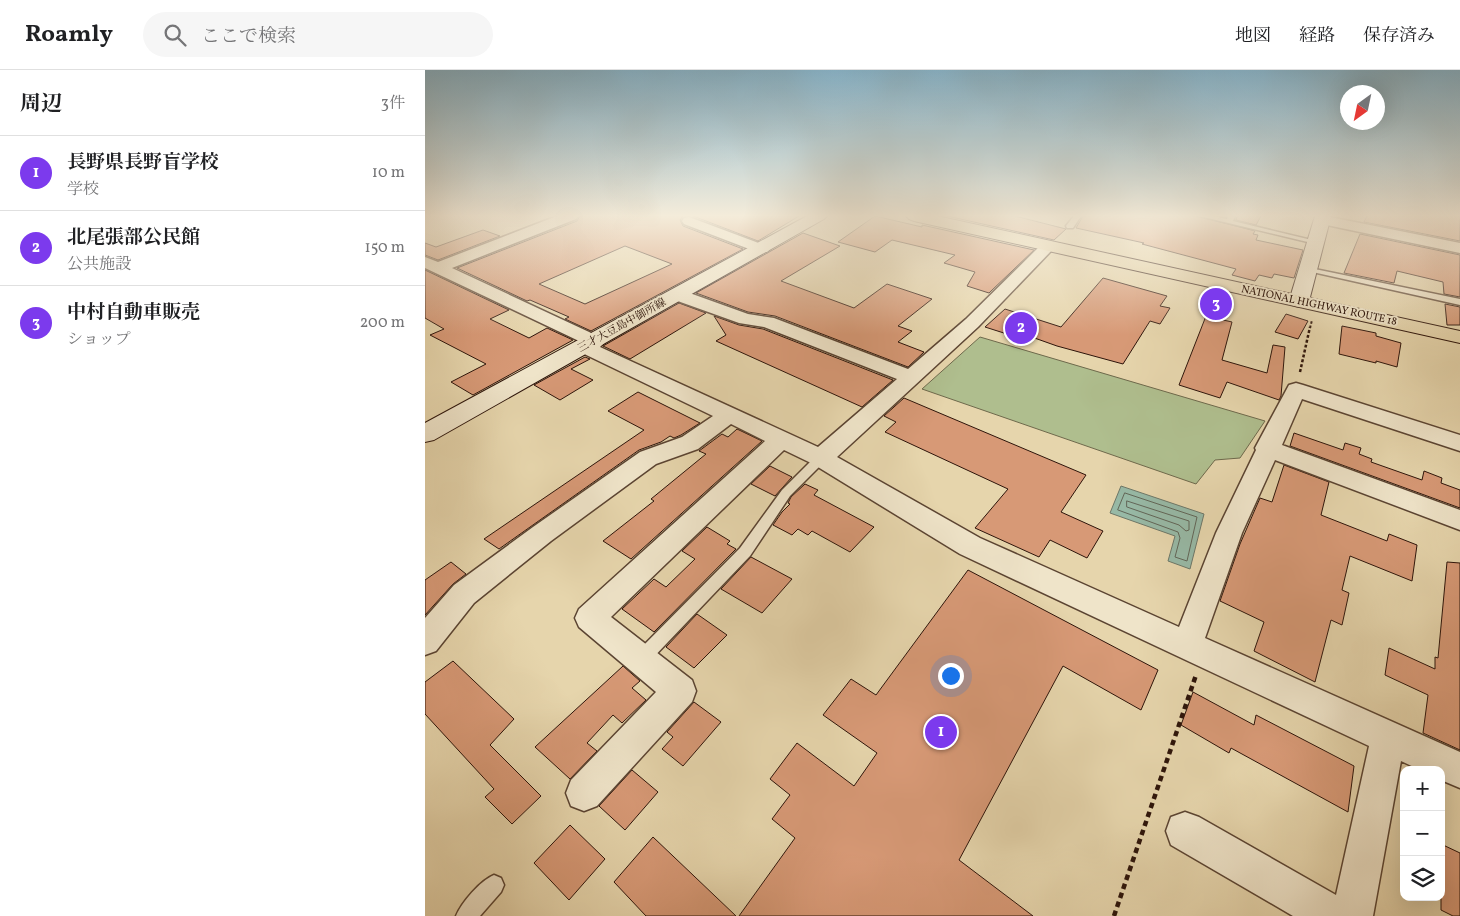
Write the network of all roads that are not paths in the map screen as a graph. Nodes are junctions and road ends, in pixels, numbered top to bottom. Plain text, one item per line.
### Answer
1 (467, 255) edge
2 (750, 255) edge
3 (1038, 255) edge
4 (1090, 255) edge
5 (1312, 255) edge
6 (437, 267) edge
7 (1308, 269) junction
8 (425, 281) edge
9 (678, 295) junction
10 (1460, 302) edge
11 (1307, 303) junction
12 (1460, 337) edge
13 (590, 344) junction
14 (912, 378) junction
15 (729, 415) junction
16 (425, 434) edge
17 (781, 439) junction
18 (1460, 443) edge
19 (1267, 448) junction
20 (821, 458) junction
21 (1460, 520) edge
22 (425, 641) edge
23 (1196, 649) junction
24 (641, 659) junction
25 (1388, 737) junction
26 (1460, 770) edge
27 (584, 793) dead end
28 (1185, 831) dead end
29 (494, 885) dead end
30 (466, 916) edge
31 (1333, 916) edge
32 (1351, 916) edge

1 - 6 street
2 - 9 main road, 三才大豆島中御所線
3 - 14 street
4 - 11 highway, NATIONAL HIGHWAY ROUTE 18
5 - 7 main road
6 - 8 street
6 - 13 street
7 - 10 lane
7 - 11 main road
9 - 13 main road, 三才大豆島中御所線
9 - 14 street
11 - 12 highway, NATIONAL HIGHWAY ROUTE 18
13 - 15 street
13 - 16 main road, 三才大豆島中御所線
14 - 20 street
15 - 17 street
15 - 22 street
17 - 20 street
17 - 24 street
18 - 19 street
19 - 21 street
19 - 23 street
20 - 23 street
20 - 24 lane
23 - 25 street
24 - 27 street
25 - 26 street
25 - 32 street
28 - 31 street
29 - 30 lane

